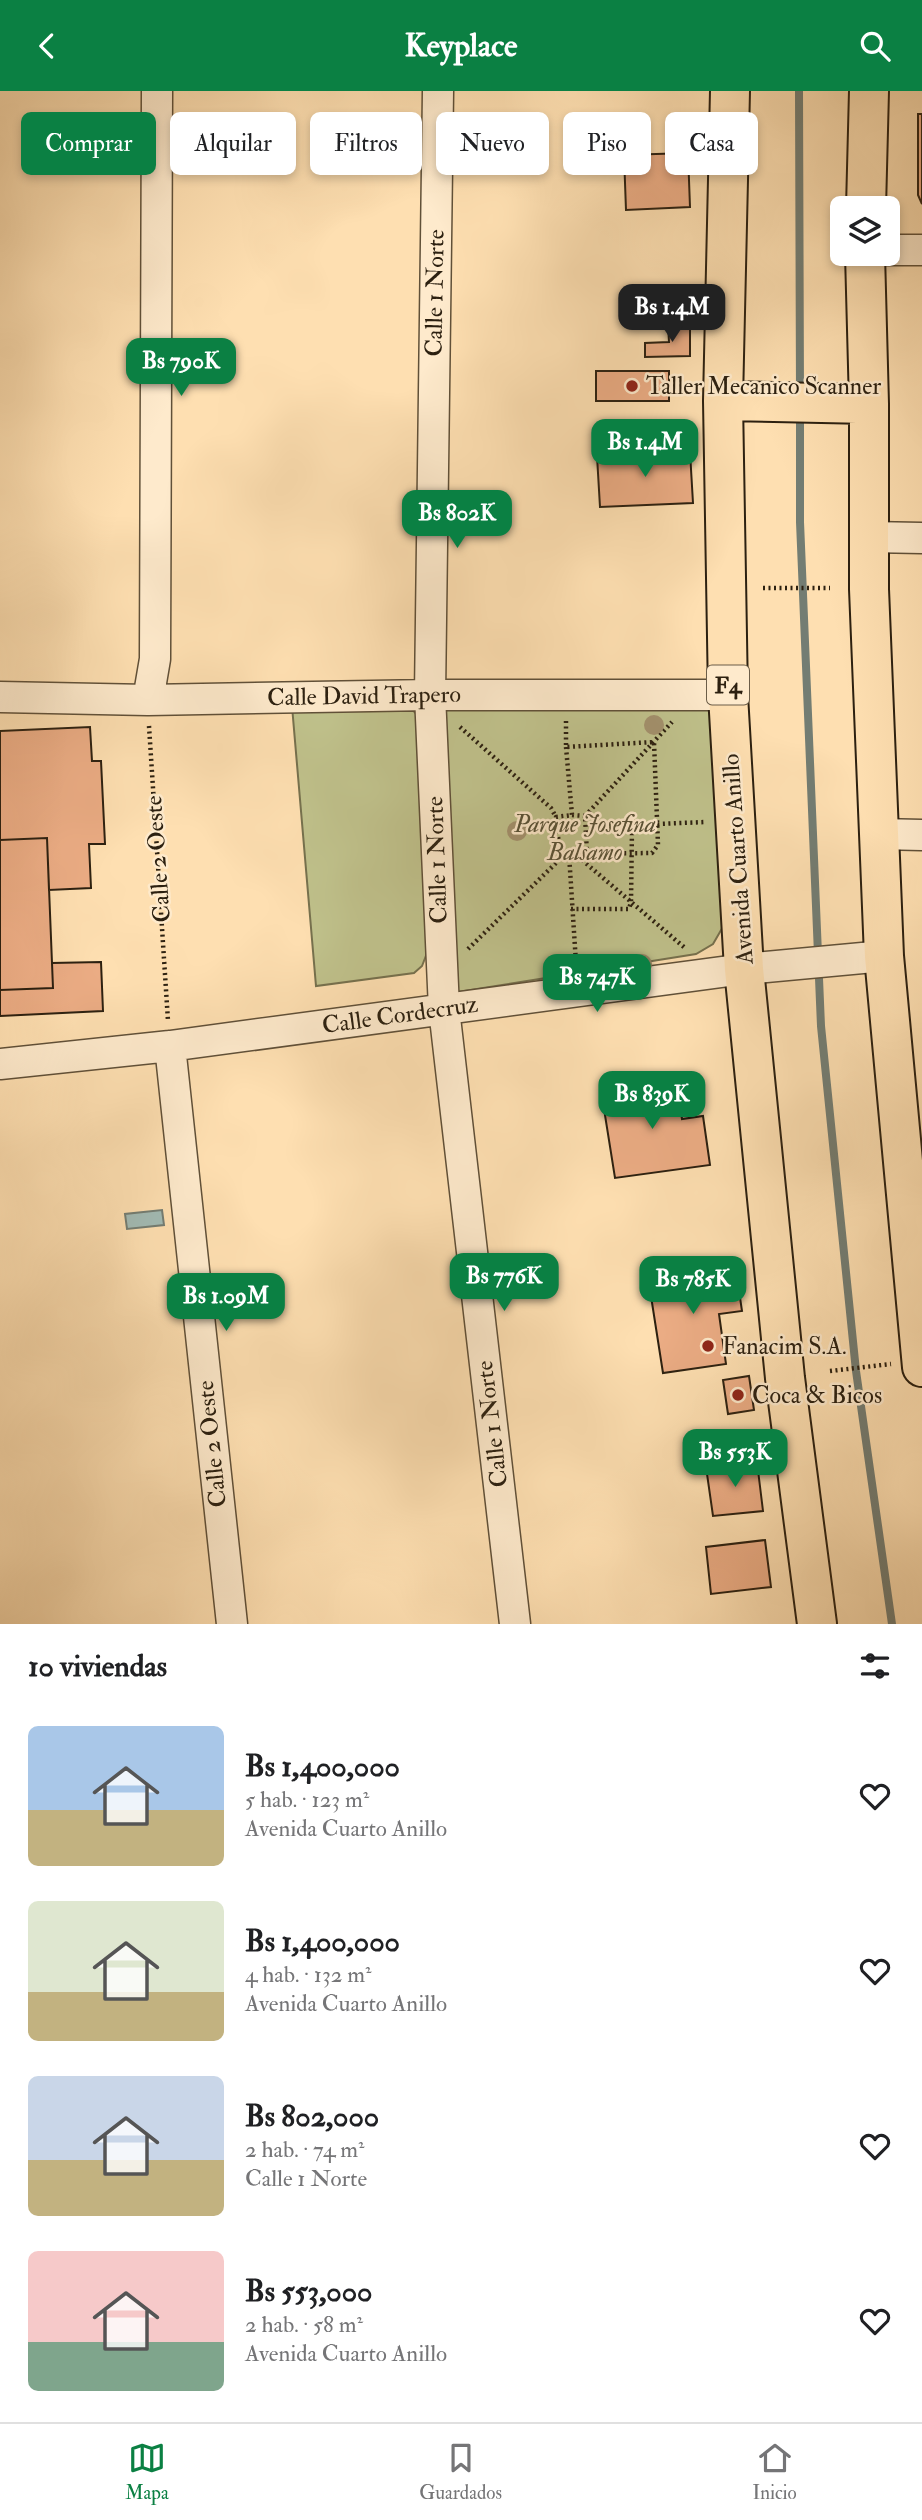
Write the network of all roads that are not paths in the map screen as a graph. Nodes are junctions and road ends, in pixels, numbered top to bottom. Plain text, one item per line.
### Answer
1 (157, 91) edge
2 (438, 91) edge
3 (730, 91) edge
4 (869, 91) edge
5 (866, 196) edge
6 (900, 250) edge
7 (922, 250) edge
8 (864, 266) edge
9 (736, 401) junction
10 (857, 403) junction
11 (869, 537) junction
12 (922, 538) edge
13 (430, 695) junction
14 (728, 695) junction
15 (0, 698) edge
16 (148, 700) junction
17 (879, 834) junction
18 (922, 835) edge
19 (866, 957) junction
20 (744, 969) junction
21 (444, 1009) junction
22 (170, 1046) junction
23 (0, 1064) edge
24 (912, 1124) edge
25 (911, 1365) edge
26 (232, 1624) edge
27 (515, 1624) edge
28 (817, 1624) edge

1 - 16 street
2 - 13 street, Calle 1 Norte
3 - 9 highway, Avenida Cuarto Anillo / F4
4 - 5 highway
6 - 7 street
8 - 10 highway
9 - 10 highway
9 - 14 highway, Avenida Cuarto Anillo / F4
10 - 11 highway
11 - 12 street
11 - 17 highway
13 - 14 street, Calle David Trapero
13 - 16 street, Calle David Trapero
13 - 21 street, Calle 1 Norte
14 - 20 highway, Avenida Cuarto Anillo / F4
15 - 16 street, Calle David Trapero
17 - 18 street
17 - 19 highway
19 - 20 street, Calle Cordecruz
19 - 24 highway
20 - 21 street, Calle Cordecruz
20 - 28 highway, Avenida Cuarto Anillo / F4
21 - 22 street, Calle Cordecruz
21 - 27 street, Calle 1 Norte
22 - 23 street, Calle Cordecruz
22 - 26 street, Calle 2 Oeste
24 - 25 highway

